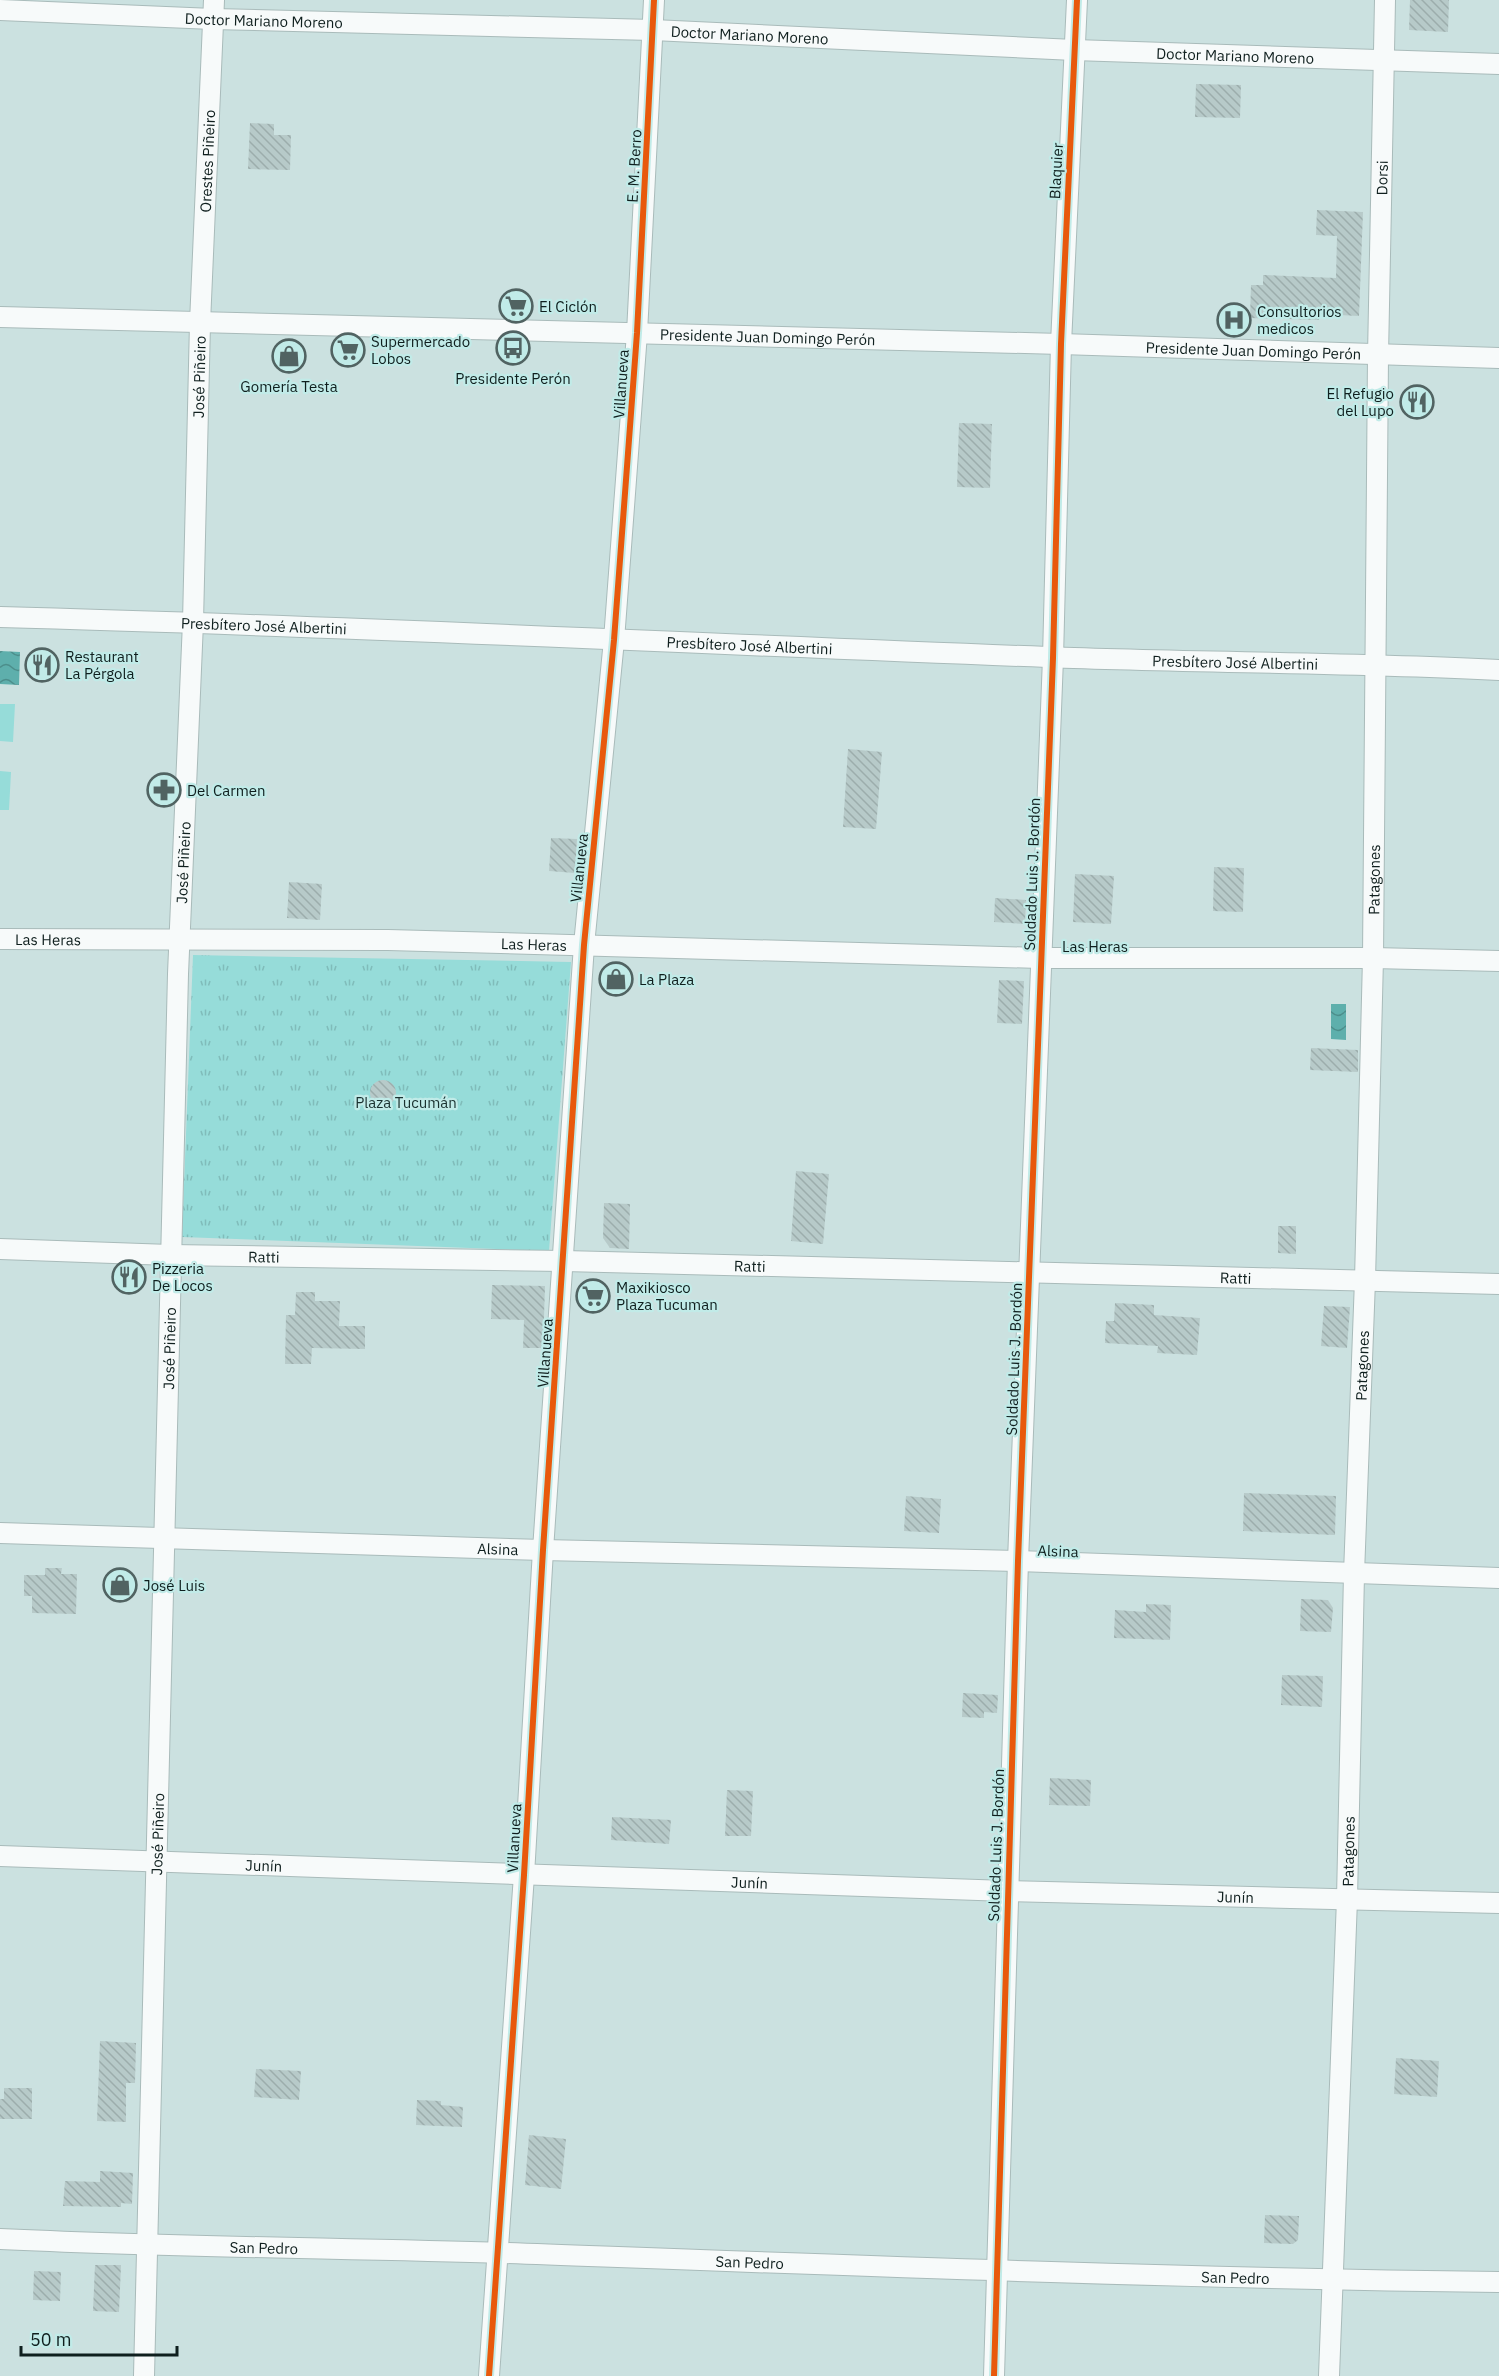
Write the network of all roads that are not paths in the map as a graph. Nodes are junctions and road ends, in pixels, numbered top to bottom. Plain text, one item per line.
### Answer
1 (654, 0) edge
2 (1077, 0) edge
3 (1385, 0) edge
4 (0, 10) edge
5 (213, 10) edge
6 (653, 30) junction
7 (1074, 50) junction
8 (1384, 60) junction
9 (1499, 64) edge
10 (0, 317) edge
11 (200, 322) junction
12 (637, 333) junction
13 (1061, 344) junction
14 (1378, 356) junction
15 (1499, 358) edge
16 (0, 617) edge
17 (193, 622) junction
18 (614, 639) junction
19 (1053, 658) junction
20 (1377, 664) junction
21 (1499, 670) edge
22 (0, 939) edge
23 (179, 939) junction
24 (584, 945) junction
25 (1041, 958) junction
26 (1373, 958) junction
27 (1499, 961) edge
28 (0, 1249) edge
29 (170, 1255) junction
30 (564, 1262) junction
31 (1029, 1274) junction
32 (1365, 1280) junction
33 (1499, 1284) edge
34 (0, 1533) edge
35 (164, 1538) junction
36 (543, 1550) junction
37 (1018, 1561) junction
38 (1354, 1574) junction
39 (1499, 1578) edge
40 (0, 1856) edge
41 (155, 1861) junction
42 (524, 1875) junction
43 (1006, 1891) junction
44 (1347, 1899) junction
45 (1499, 1903) edge
46 (0, 2239) edge
47 (148, 2246) junction
48 (499, 2253) junction
49 (997, 2271) junction
50 (1333, 2280) junction
51 (1499, 2282) edge
52 (144, 2376) edge
53 (489, 2376) edge
54 (994, 2376) edge
55 (1329, 2376) edge

1 - 6 street, E. M. Berro
2 - 7 street, Blaquier
3 - 8 street, Dorsi
4 - 5 street, Doctor Mariano Moreno
5 - 6 street, Doctor Mariano Moreno
5 - 11 street, Orestes Piñeiro
6 - 7 street, Doctor Mariano Moreno
6 - 12 street, E. M. Berro
7 - 8 street, Doctor Mariano Moreno
7 - 13 street, Blaquier
8 - 9 street, Doctor Mariano Moreno
8 - 14 street, Dorsi
10 - 11 street, Presidente Juan Domingo Perón
11 - 12 street, Presidente Juan Domingo Perón
11 - 17 street, José Piñeiro
12 - 13 street, Presidente Juan Domingo Perón
12 - 18 street, Villanueva
13 - 14 street, Presidente Juan Domingo Perón
13 - 19 street, Soldado Luis J. Bordón
14 - 15 street, Presidente Juan Domingo Perón
14 - 20 street, Patagones
16 - 17 street, Presbítero José Albertini
17 - 18 street, Presbítero José Albertini
17 - 23 street, José Piñeiro
18 - 19 street, Presbítero José Albertini
18 - 24 street, Villanueva
19 - 20 street, Presbítero José Albertini
19 - 25 street, Soldado Luis J. Bordón
20 - 21 street, Presbítero José Albertini
20 - 26 street, Patagones
22 - 23 street, Las Heras
23 - 24 street, Las Heras
23 - 29 street, José Piñeiro
24 - 25 street, Las Heras
24 - 30 street, Villanueva
25 - 26 street, Las Heras
25 - 31 street, Soldado Luis J. Bordón
26 - 27 street, Las Heras
26 - 32 street, Patagones
28 - 29 street, Ratti
29 - 30 street, Ratti
29 - 35 street, José Piñeiro
30 - 31 street, Ratti
30 - 36 street, Villanueva
31 - 32 street, Ratti
31 - 37 street, Soldado Luis J. Bordón
32 - 33 street, Ratti
32 - 38 street, Patagones
34 - 35 street, Alsina
35 - 36 street, Alsina
35 - 41 street, José Piñeiro
36 - 37 street, Alsina
36 - 42 street, Villanueva
37 - 38 street, Alsina
37 - 43 street, Soldado Luis J. Bordón
38 - 39 street, Alsina
38 - 44 street, Patagones
40 - 41 street, Junín
41 - 42 street, Junín
41 - 47 street, José Piñeiro
42 - 43 street, Junín
42 - 48 street, Villanueva
43 - 44 street, Junín
43 - 49 street, Soldado Luis J. Bordón
44 - 45 street, Junín
44 - 50 street, Patagones
46 - 47 street, San Pedro
47 - 48 street, San Pedro
47 - 52 street, José Piñeiro
48 - 49 street, San Pedro
48 - 53 street, Villanueva
49 - 50 street, San Pedro
49 - 54 street, Soldado Luis J. Bordón
50 - 51 street, San Pedro
50 - 55 street, Patagones

